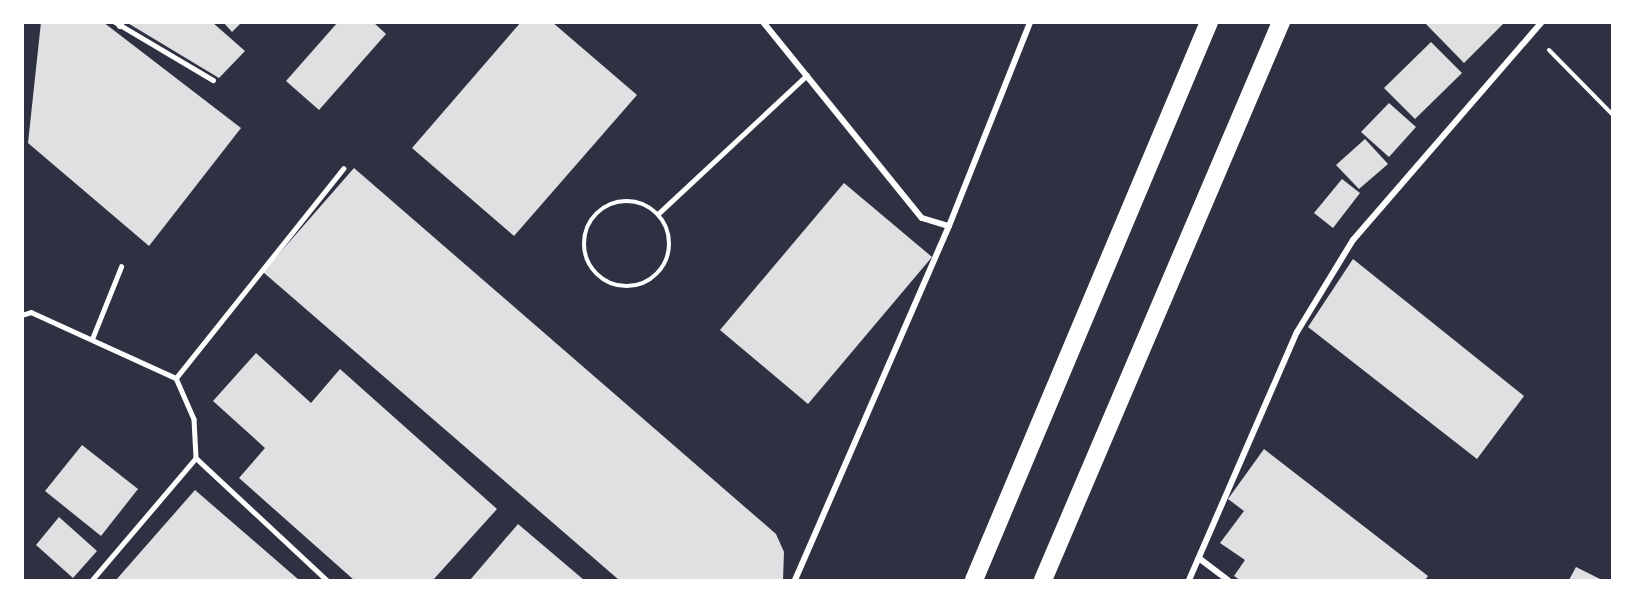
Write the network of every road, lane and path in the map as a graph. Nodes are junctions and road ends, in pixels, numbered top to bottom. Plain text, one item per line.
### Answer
1 (763, 22) edge
2 (1030, 22) edge
3 (1209, 22) edge
4 (1281, 22) edge
5 (1542, 22) edge
6 (119, 24) edge
7 (1532, 32) junction
8 (807, 75) junction
9 (213, 80) dead end
10 (1612, 114) edge
11 (343, 169) dead end
12 (659, 213) junction
13 (949, 226) junction
14 (121, 267) dead end
15 (22, 315) edge
16 (92, 339) junction
17 (176, 378) junction
18 (196, 458) junction
19 (1200, 559) junction
20 (92, 580) edge
21 (327, 580) edge
22 (795, 580) edge
23 (974, 580) edge
24 (1043, 580) edge
25 (1189, 580) edge
26 (1228, 580) edge

1 - 8 street
2 - 13 street
3 - 23 highway
4 - 24 highway
5 - 7 street
6 - 9 lane
7 - 10 path
7 - 19 street
8 - 12 lane
8 - 13 street
11 - 17 lane
12 - 12 lane
13 - 22 street
14 - 16 lane
15 - 16 lane
16 - 17 lane
17 - 18 lane
18 - 20 lane
18 - 21 lane
19 - 25 street
19 - 26 street

